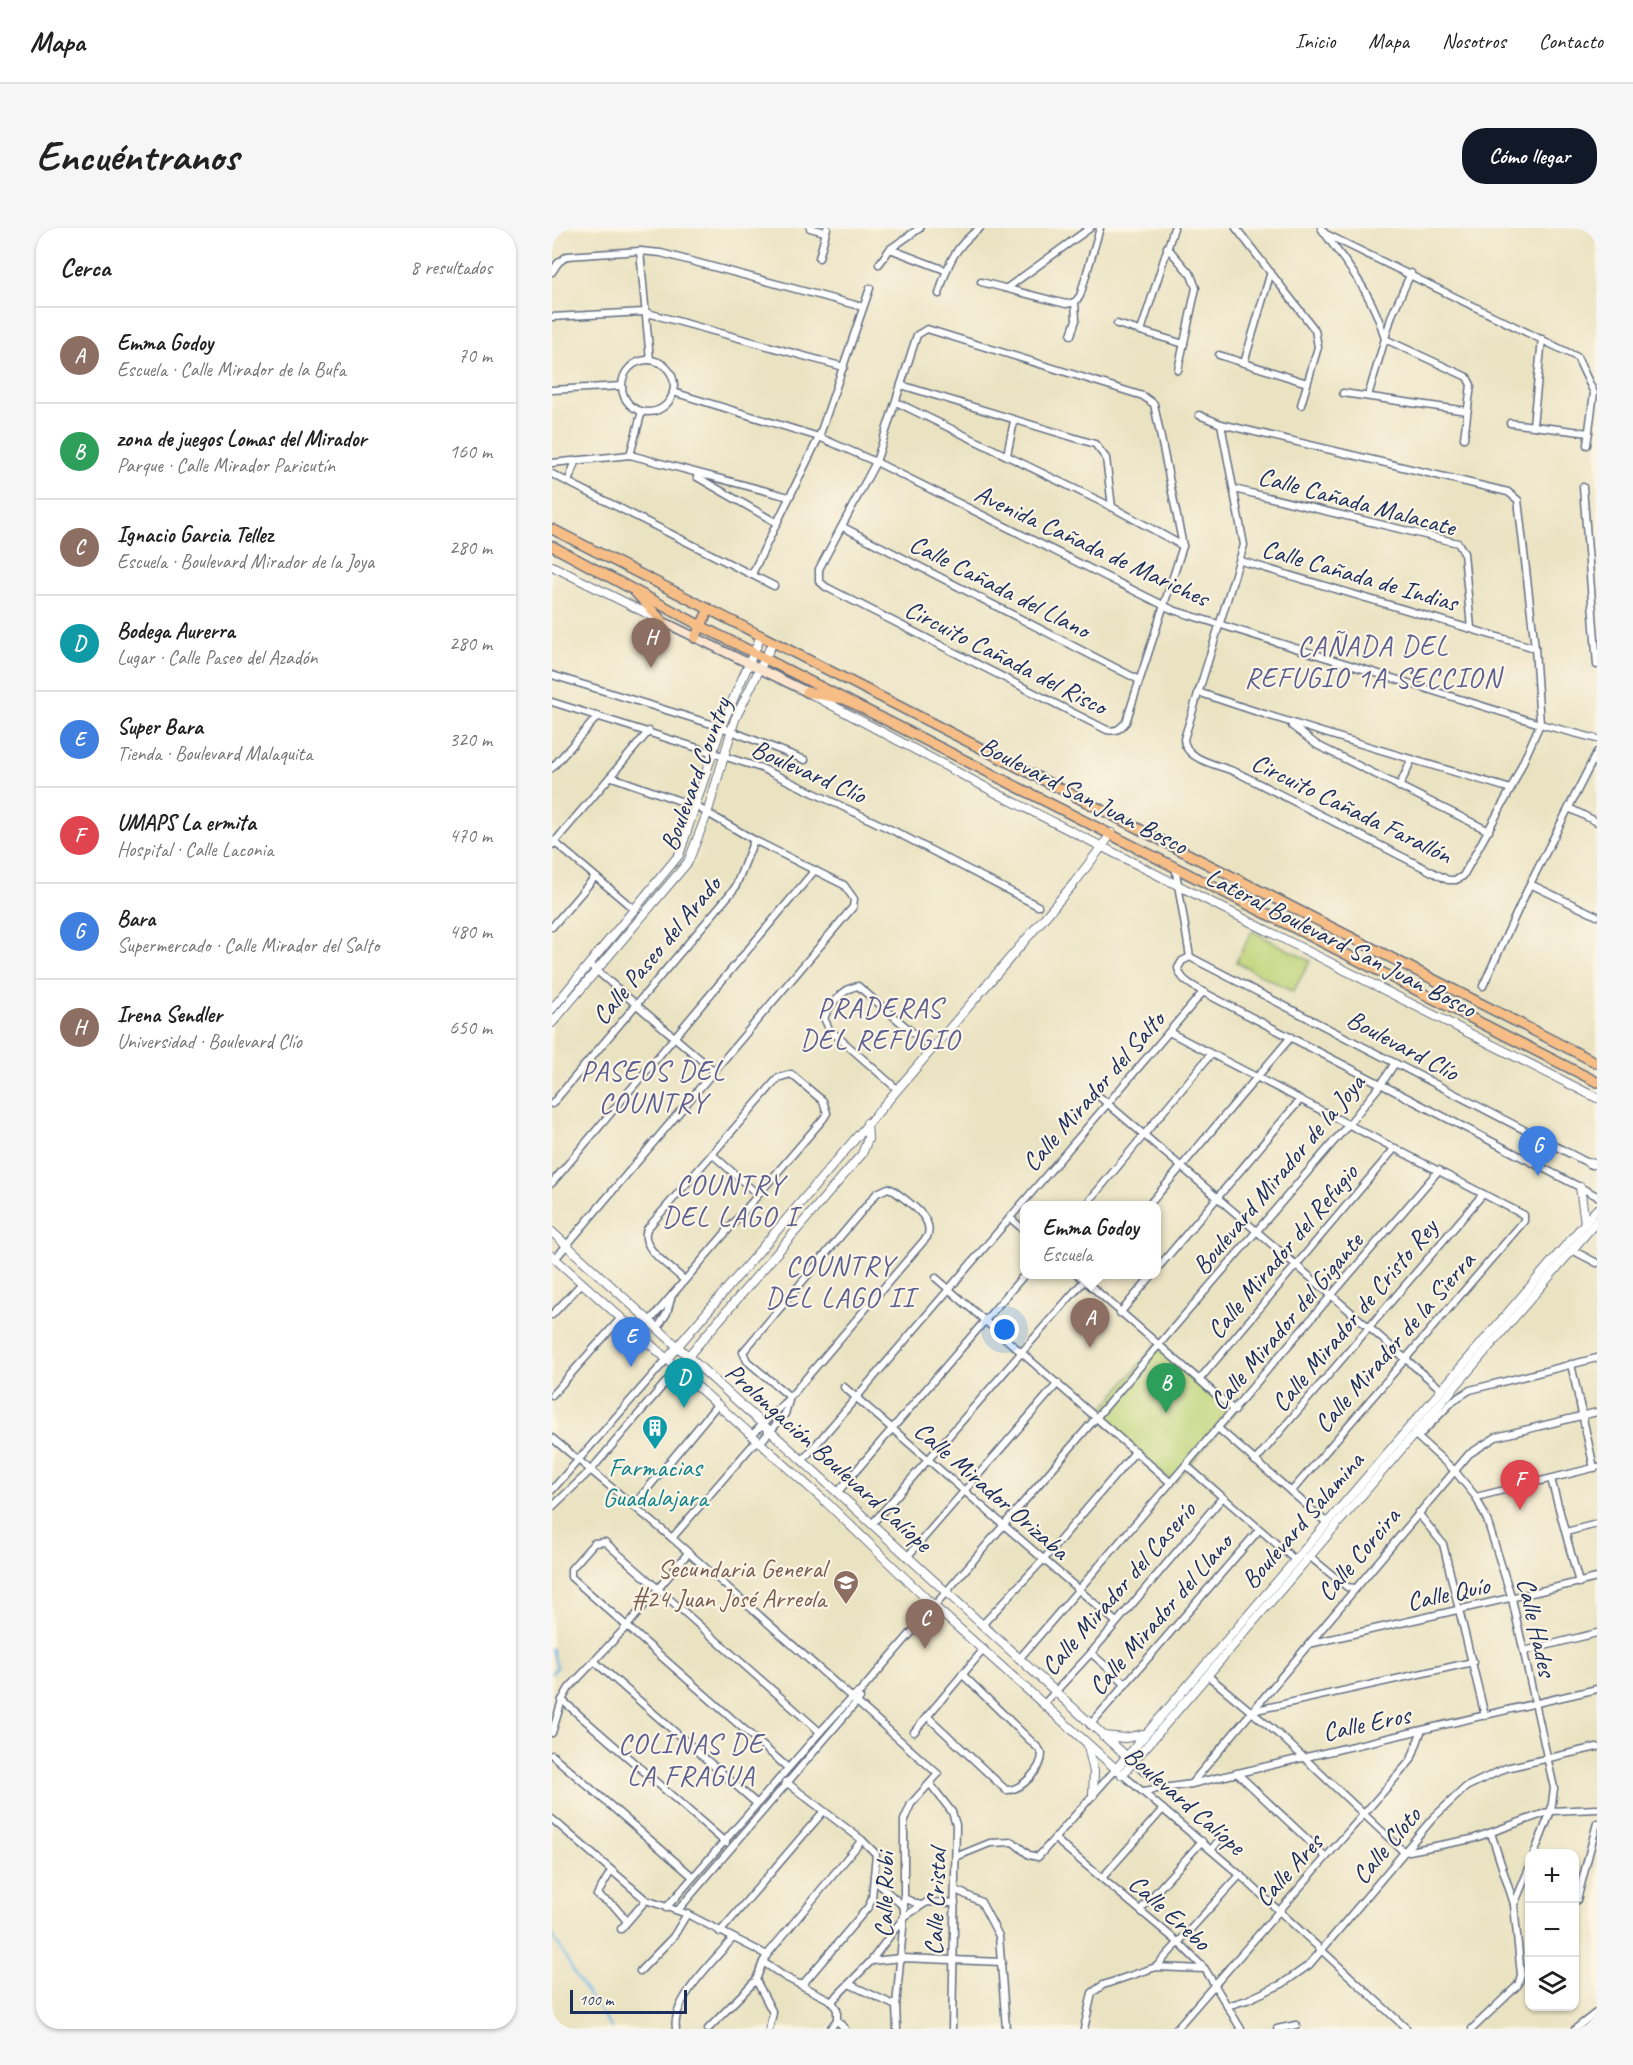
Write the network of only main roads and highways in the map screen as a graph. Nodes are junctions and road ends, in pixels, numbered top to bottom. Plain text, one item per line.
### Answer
1 (552, 529) edge
2 (552, 546) edge
3 (632, 588) junction
4 (708, 609) junction
5 (662, 621) joint
6 (699, 625) junction
7 (695, 638) junction
8 (807, 692) joint
9 (851, 700) junction
10 (1212, 865) junction
11 (1204, 880) junction
12 (1597, 1063) edge
13 (1597, 1081) edge

1 - 4 main road, Boulevard San Juan Bosco
2 - 3 main road, Boulevard San Juan Bosco
3 - 5 main road
3 - 6 main road, Boulevard San Juan Bosco
4 - 6 main road
4 - 10 main road, Boulevard San Juan Bosco
5 - 7 main road, Lateral Boulevard San Juan Bosco
6 - 7 main road
6 - 9 main road, Boulevard San Juan Bosco
7 - 8 main road, Lateral Boulevard San Juan Bosco
8 - 9 main road
9 - 11 main road, Boulevard San Juan Bosco
10 - 11 main road
10 - 12 main road, Boulevard San Juan Bosco
11 - 13 main road, Boulevard San Juan Bosco

